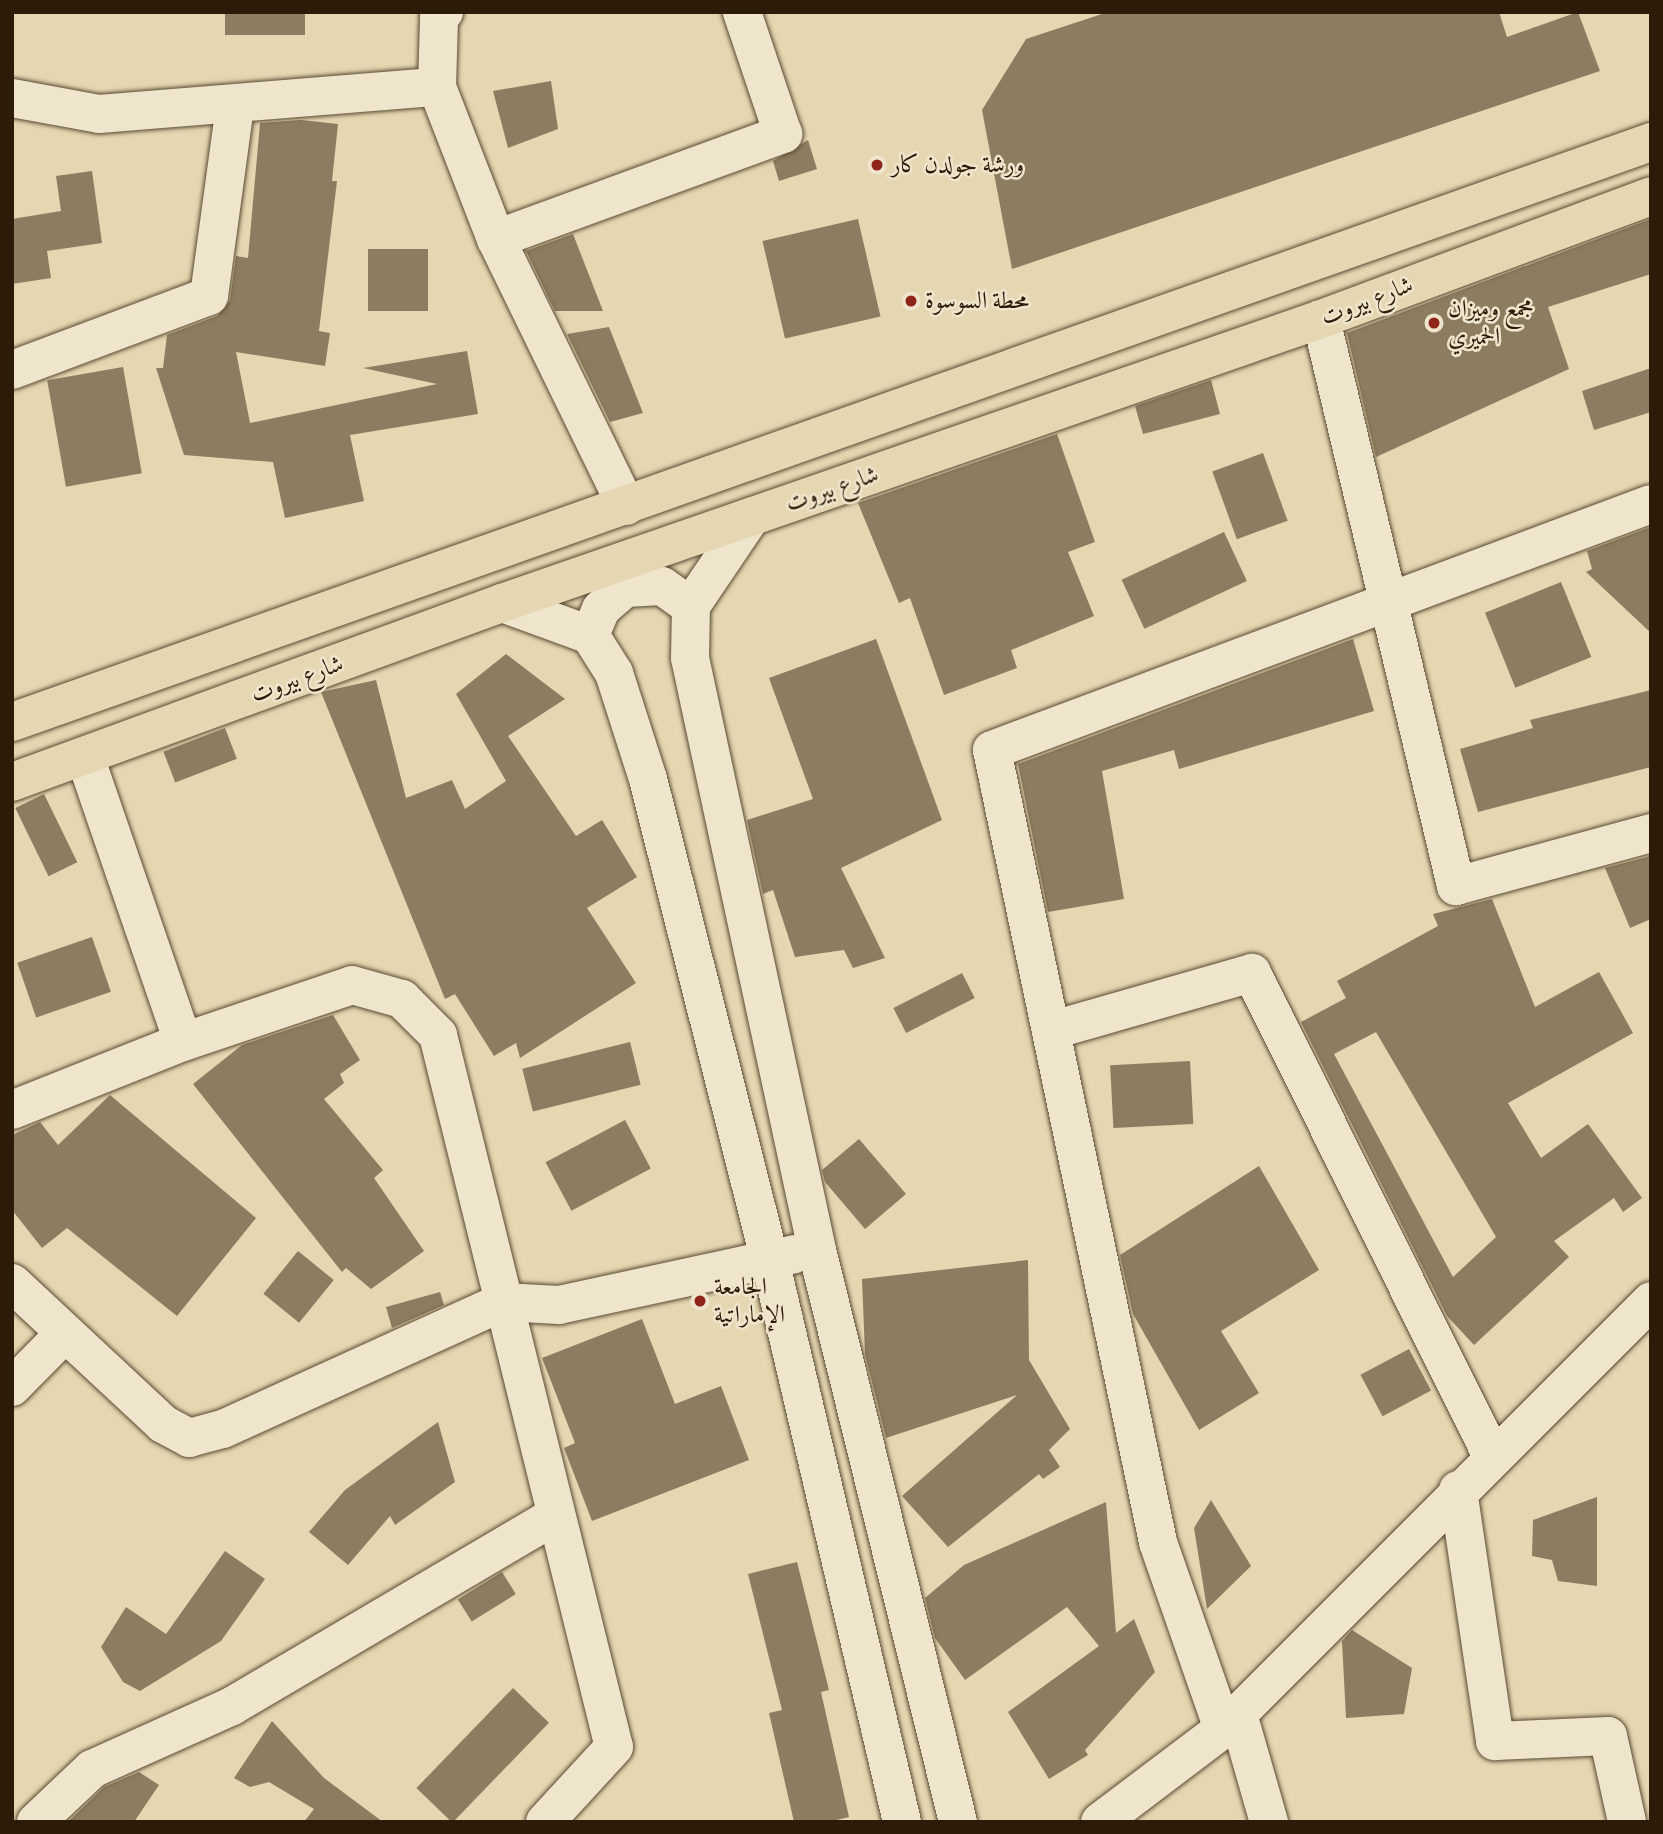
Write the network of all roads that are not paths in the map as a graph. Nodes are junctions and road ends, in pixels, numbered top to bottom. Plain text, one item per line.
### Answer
1 (444, 12) edge
2 (742, 12) edge
3 (437, 87) junction
4 (12, 98) edge
5 (235, 106) junction
6 (1651, 142) edge
7 (1556, 176) junction
8 (1651, 196) edge
9 (1571, 222) junction
10 (496, 239) junction
11 (1321, 319) junction
12 (12, 370) edge
13 (1651, 505) edge
14 (626, 506) junction
15 (751, 517) junction
16 (1391, 601) junction
17 (502, 603) junction
18 (691, 606) junction
19 (590, 635) junction
20 (12, 722) edge
21 (85, 757) junction
22 (12, 782) edge
23 (1651, 833) edge
24 (1053, 1030) junction
25 (183, 1042) junction
26 (12, 1110) edge
27 (817, 1250) junction
28 (770, 1260) junction
29 (12, 1283) edge
30 (1651, 1301) edge
31 (503, 1302) junction
32 (64, 1334) junction
33 (12, 1387) edge
34 (1492, 1456) junction
35 (1458, 1490) junction
36 (555, 1516) junction
37 (1230, 1721) junction
38 (36, 1822) edge
39 (545, 1822) edge
40 (902, 1822) edge
41 (958, 1822) edge
42 (1100, 1822) edge
43 (1269, 1822) edge
44 (1627, 1822) edge

1 - 3 street
2 - 10 street
3 - 5 street
3 - 10 street
4 - 5 street
5 - 12 street
6 - 7 main road
7 - 9 main road
7 - 14 main road
8 - 9 main road, شارع بيروت
9 - 11 main road, شارع بيروت
10 - 14 street
11 - 15 main road, شارع بيروت
11 - 16 street
13 - 16 street
14 - 20 main road
15 - 17 main road, شارع بيروت
15 - 18 street
16 - 23 street
16 - 24 street
17 - 19 street
17 - 21 main road, شارع بيروت
18 - 19 street
18 - 27 street
19 - 28 street
21 - 22 main road, شارع بيروت
21 - 25 street
24 - 34 street
24 - 37 street
25 - 26 street
25 - 31 street
27 - 28 street
27 - 41 street
28 - 31 street
28 - 40 street
29 - 32 street
30 - 34 street
31 - 32 street
31 - 36 street
32 - 33 street
34 - 35 street
35 - 37 street
35 - 44 street
36 - 38 street
36 - 39 street
37 - 42 street
37 - 43 street

